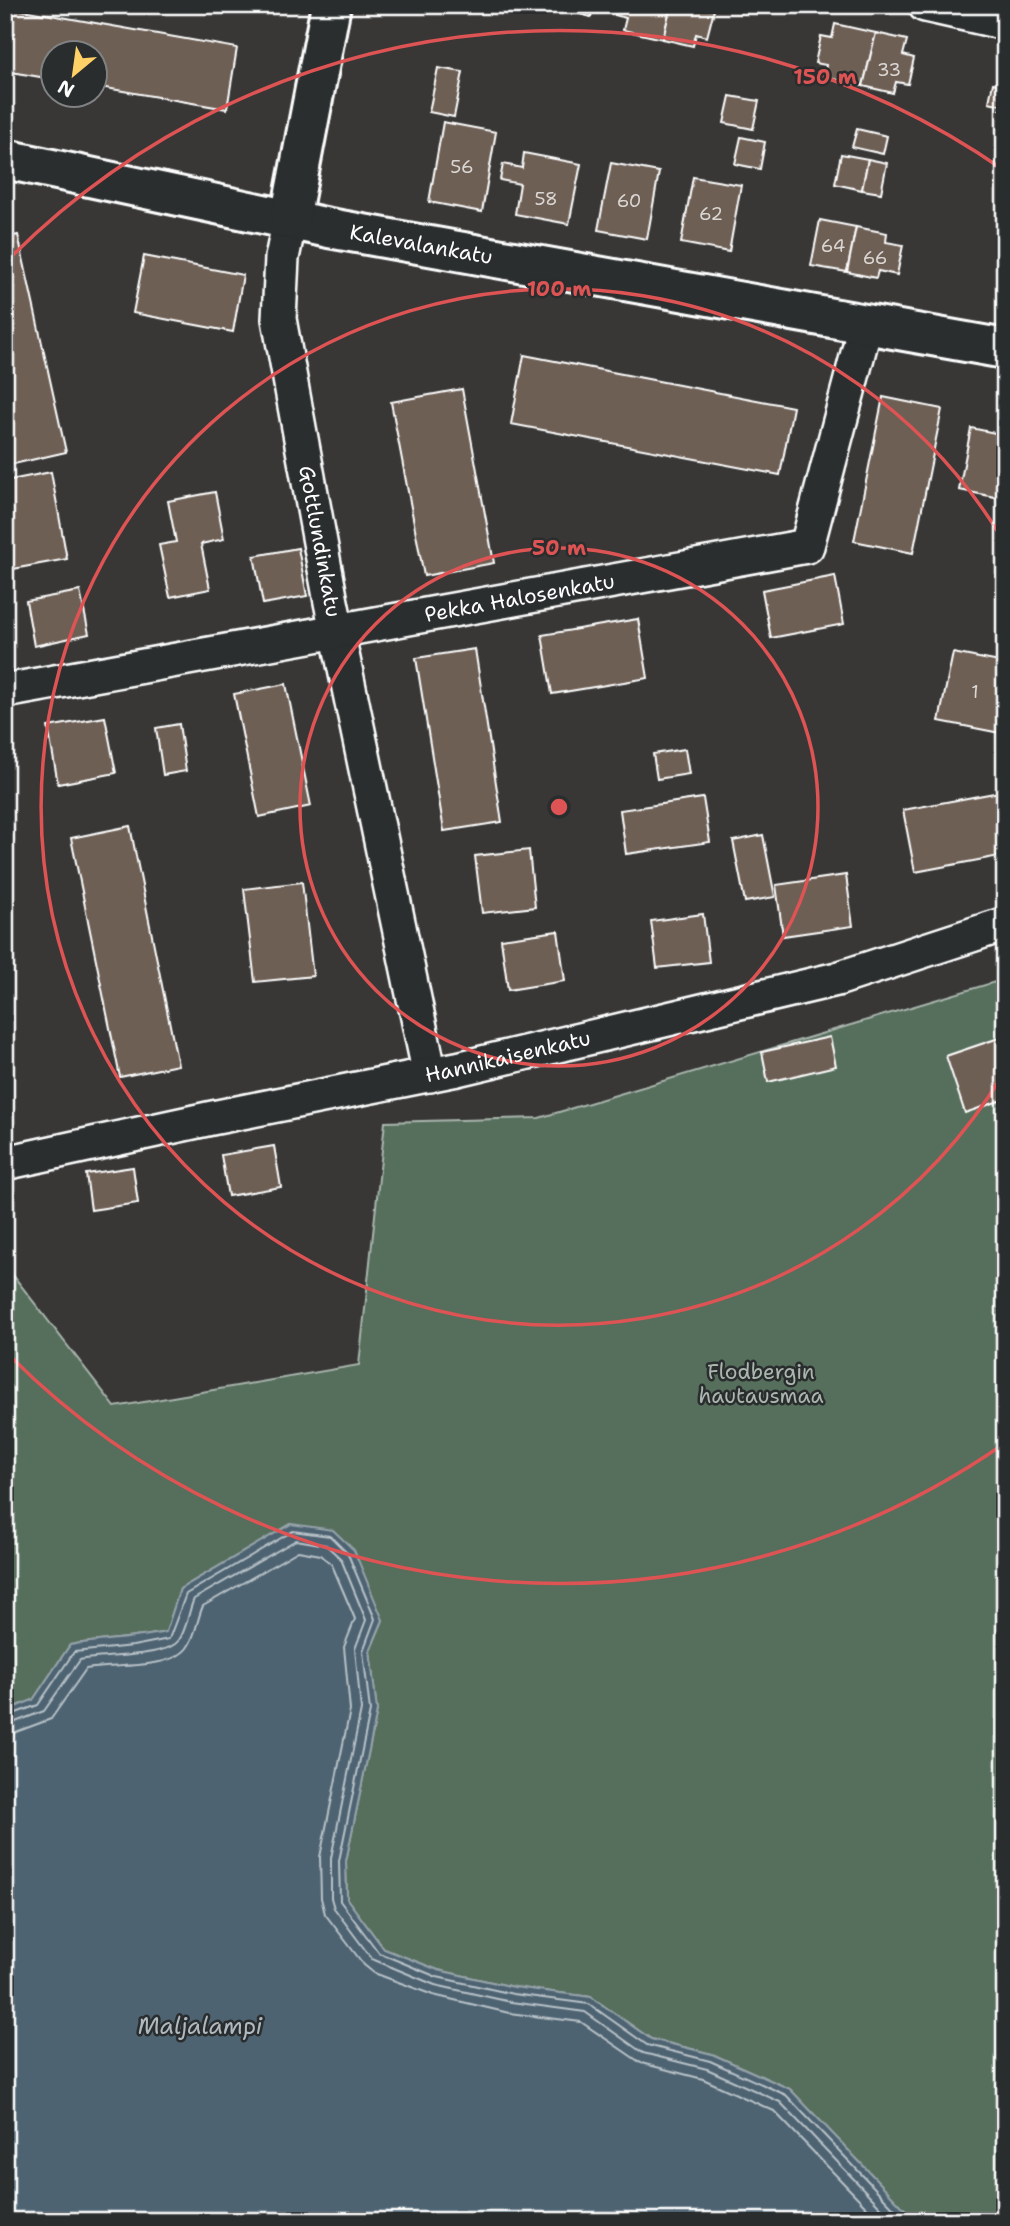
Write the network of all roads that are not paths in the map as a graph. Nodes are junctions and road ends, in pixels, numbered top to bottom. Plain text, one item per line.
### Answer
1 (331, 5) edge
2 (925, 5) edge
3 (1005, 23) edge
4 (5, 159) edge
5 (290, 219) junction
6 (866, 323) junction
7 (1005, 349) edge
8 (337, 630) junction
9 (5, 691) edge
10 (1005, 924) edge
11 (430, 1075) junction
12 (5, 1163) edge

1 - 5 street, Gottlundinkatu
2 - 3 street
4 - 5 street, Kalevalankatu
5 - 6 street, Kalevalankatu
5 - 8 street, Gottlundinkatu
6 - 7 street, Kalevalankatu
6 - 8 street, Pekka Halosenkatu
8 - 9 street, Pekka Halosenkatu
8 - 11 street, Gottlundinkatu
10 - 11 street, Hannikaisenkatu
11 - 12 street, Hannikaisenkatu

